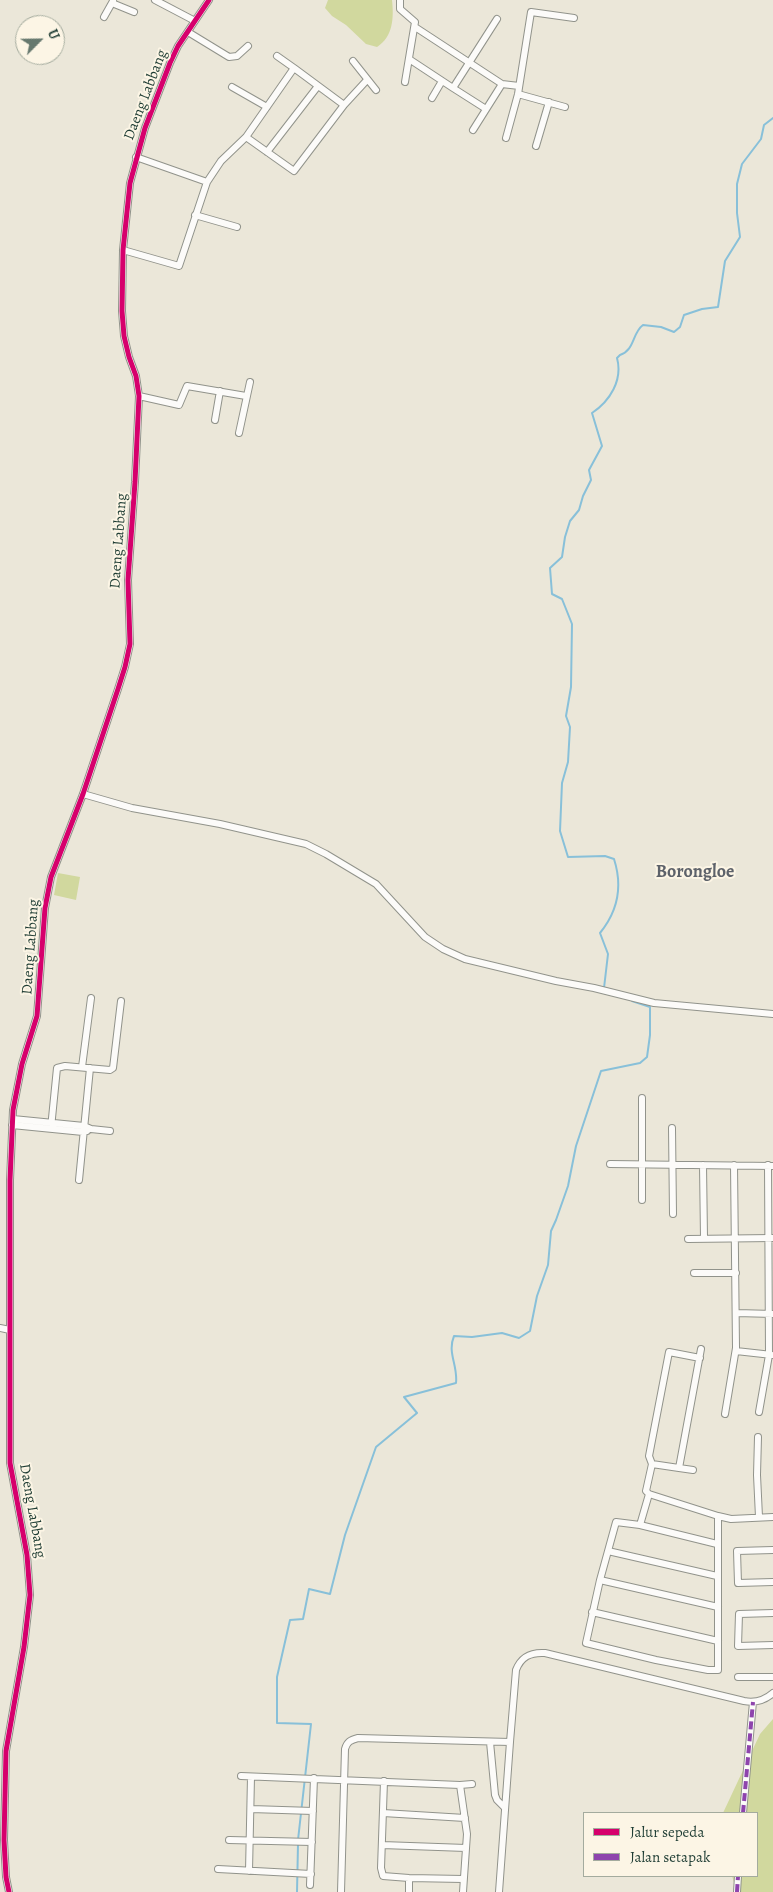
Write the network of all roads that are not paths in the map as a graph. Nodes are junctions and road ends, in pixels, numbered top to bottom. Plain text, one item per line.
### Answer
1 (156, 0) edge
2 (209, 0) edge
3 (400, 0) edge
4 (113, 1) edge
5 (134, 12) dead end
6 (104, 17) dead end
7 (574, 18) dead end
8 (497, 19) dead end
9 (195, 21) junction
10 (415, 27) junction
11 (188, 32) junction
12 (248, 46) dead end
13 (277, 56) dead end
14 (409, 59) junction
15 (353, 61) dead end
16 (470, 62) junction
17 (294, 68) junction
18 (368, 80) junction
19 (442, 81) junction
20 (404, 82) dead end
21 (502, 84) junction
22 (318, 86) junction
23 (519, 86) junction
24 (232, 87) dead end
25 (453, 88) junction
26 (376, 90) dead end
27 (518, 94) junction
28 (432, 98) dead end
29 (548, 102) junction
30 (344, 105) junction
31 (267, 107) junction
32 (566, 107) dead end
33 (486, 109) junction
34 (473, 130) dead end
35 (246, 137) junction
36 (506, 138) dead end
37 (536, 146) dead end
38 (267, 152) junction
39 (136, 157) junction
40 (207, 182) junction
41 (195, 215) junction
42 (237, 228) dead end
43 (123, 250) junction
44 (250, 382) dead end
45 (220, 391) junction
46 (139, 396) junction
47 (246, 396) junction
48 (215, 420) dead end
49 (239, 433) dead end
50 (82, 794) junction
51 (91, 998) dead end
52 (121, 1001) dead end
53 (773, 1014) edge
54 (86, 1068) junction
55 (642, 1098) dead end
56 (12, 1122) junction
57 (51, 1125) junction
58 (672, 1128) dead end
59 (86, 1129) junction
60 (110, 1131) dead end
61 (610, 1164) dead end
62 (642, 1165) junction
63 (672, 1165) junction
64 (703, 1165) junction
65 (734, 1165) junction
66 (770, 1166) edge
67 (79, 1180) dead end
68 (642, 1200) dead end
69 (673, 1214) dead end
70 (704, 1238) junction
71 (736, 1238) junction
72 (770, 1238) edge
73 (688, 1239) dead end
74 (694, 1273) dead end
75 (736, 1273) junction
76 (737, 1313) junction
77 (771, 1314) edge
78 (0, 1328) edge
79 (10, 1330) junction
80 (701, 1349) dead end
81 (736, 1351) junction
82 (771, 1355) edge
83 (700, 1358) junction
84 (760, 1412) dead end
85 (725, 1414) dead end
86 (758, 1437) dead end
87 (652, 1464) junction
88 (679, 1468) junction
89 (692, 1470) dead end
90 (649, 1494) junction
91 (718, 1516) junction
92 (758, 1517) junction
93 (773, 1517) edge
94 (640, 1524) junction
95 (717, 1544) junction
96 (773, 1550) edge
97 (608, 1551) junction
98 (717, 1576) junction
99 (600, 1580) junction
100 (773, 1582) edge
101 (718, 1607) junction
102 (592, 1612) junction
103 (773, 1613) edge
104 (718, 1641) junction
105 (773, 1645) edge
106 (738, 1677) dead end
107 (773, 1677) edge
108 (773, 1693) edge
109 (753, 1702) junction
110 (490, 1742) junction
111 (510, 1742) junction
112 (240, 1776) dead end
113 (252, 1777) junction
114 (314, 1778) junction
115 (344, 1779) junction
116 (384, 1781) junction
117 (460, 1784) junction
118 (472, 1784) dead end
119 (505, 1808) junction
120 (251, 1809) junction
121 (313, 1810) junction
122 (743, 1812) edge
123 (383, 1813) junction
124 (465, 1818) junction
125 (229, 1840) dead end
126 (250, 1841) junction
127 (312, 1842) junction
128 (382, 1845) junction
129 (466, 1848) junction
130 (218, 1869) dead end
131 (249, 1871) junction
132 (311, 1874) junction
133 (738, 1877) edge
134 (409, 1878) junction
135 (464, 1879) junction
136 (310, 1886) dead end
137 (9, 1892) edge
138 (341, 1892) edge
139 (408, 1892) edge
140 (463, 1892) edge
141 (499, 1892) edge
142 (737, 1892) edge

1 - 9 street
2 - 9 street, Daeng Labbang
3 - 10 street
4 - 5 street
4 - 6 street
7 - 23 street
8 - 16 street
9 - 11 street, Daeng Labbang
10 - 14 street
10 - 16 street
11 - 12 street
11 - 39 street, Daeng Labbang
13 - 17 street
14 - 19 street
14 - 20 street
15 - 18 street
16 - 21 street
16 - 25 street
17 - 22 street
17 - 31 street
18 - 26 street
18 - 30 street
19 - 25 street
19 - 28 street
21 - 23 street
21 - 33 street
22 - 30 street
22 - 38 street
23 - 27 street
24 - 31 street
25 - 33 street
27 - 29 street
27 - 36 street
29 - 32 street
29 - 37 street
30 - 38 street
31 - 35 street
33 - 34 street
35 - 38 street
35 - 40 street
39 - 40 street
39 - 43 street, Daeng Labbang
40 - 41 street
41 - 42 street
41 - 43 street
43 - 46 street, Daeng Labbang
44 - 47 street
45 - 46 street
45 - 47 street
45 - 48 street
46 - 50 street, Daeng Labbang
47 - 49 street
50 - 53 street
50 - 56 street, Daeng Labbang
51 - 54 street
52 - 54 street
54 - 57 street
54 - 59 street
55 - 62 street
56 - 57 street
56 - 79 street, Daeng Labbang
57 - 59 street
58 - 63 street
59 - 60 street
59 - 67 street
61 - 62 street
62 - 63 street
62 - 68 street
63 - 64 street
63 - 69 street
64 - 65 street
64 - 70 street
65 - 66 street
65 - 71 street
66 - 72 street
70 - 71 street
70 - 73 street
71 - 72 street
71 - 75 street
72 - 77 street
74 - 75 street
75 - 76 street
76 - 77 street
76 - 81 street
77 - 82 street
78 - 79 street
79 - 137 street, Daeng Labbang
80 - 83 street
81 - 82 street
81 - 85 street
82 - 84 street
83 - 87 street
83 - 88 street
86 - 92 street
87 - 88 street
87 - 90 street
88 - 89 street
90 - 91 street
90 - 94 street
91 - 92 street
91 - 95 street
92 - 93 street
94 - 95 street
94 - 97 street
95 - 98 street
96 - 100 street
97 - 98 street
97 - 99 street
98 - 101 street
99 - 101 street
99 - 102 street
101 - 104 street
102 - 104 street
102 - 104 street
103 - 105 street
106 - 107 street
108 - 109 street
109 - 111 street
109 - 122 street
110 - 111 street
110 - 115 street
110 - 119 street
111 - 119 street
112 - 113 street
113 - 114 street
113 - 120 street
114 - 115 street
114 - 121 street
115 - 116 street
115 - 138 street
116 - 117 street
116 - 123 street
117 - 118 street
117 - 124 street
119 - 141 street
120 - 121 street
120 - 126 street
121 - 127 street
123 - 124 street
123 - 128 street
124 - 129 street
125 - 126 street
126 - 127 street
126 - 131 street
127 - 132 street
128 - 129 street
128 - 134 street
129 - 135 street
130 - 131 street
131 - 132 street
132 - 136 street
133 - 142 street
134 - 135 street
134 - 139 street
135 - 140 street

